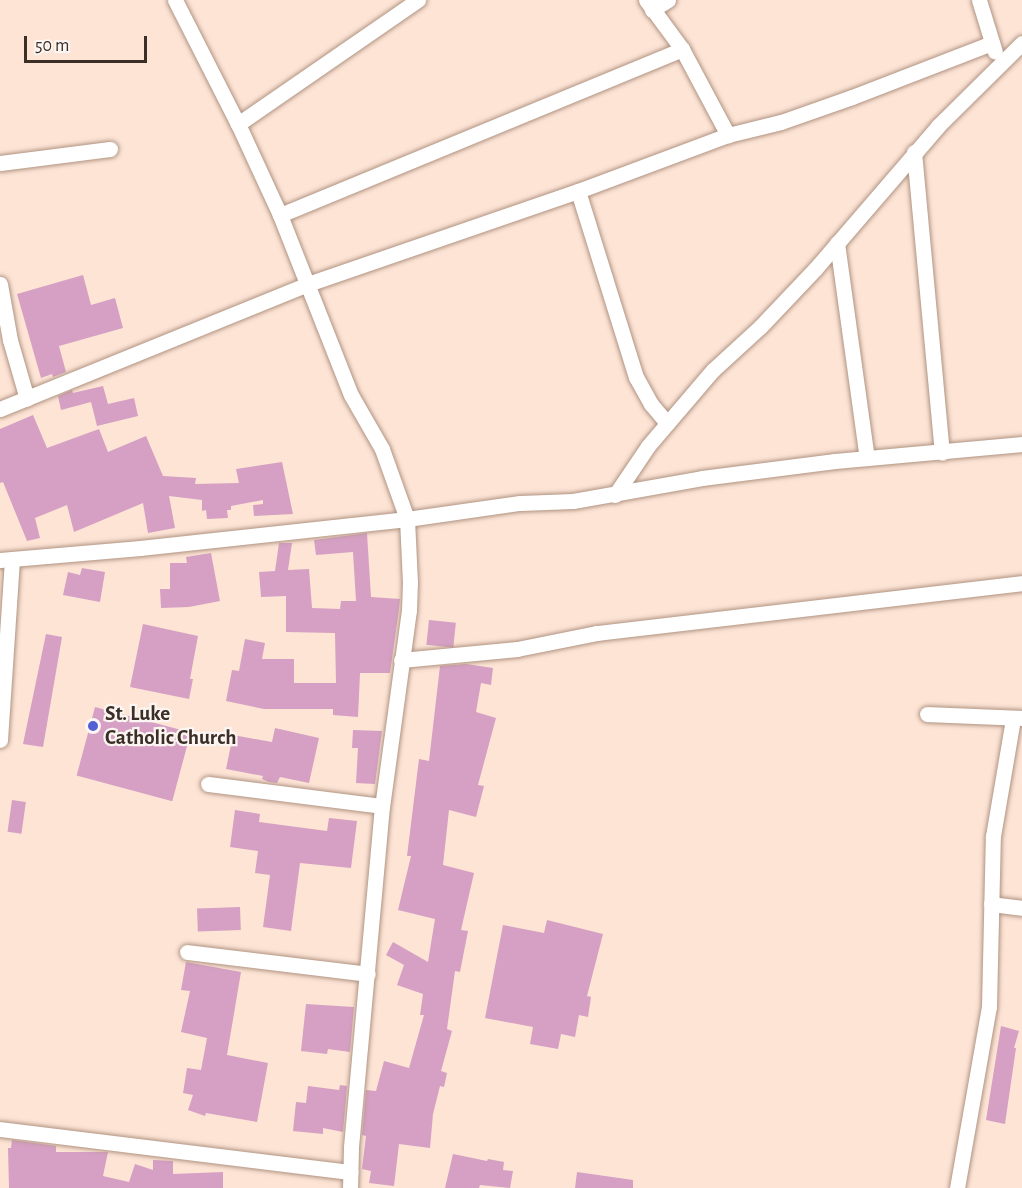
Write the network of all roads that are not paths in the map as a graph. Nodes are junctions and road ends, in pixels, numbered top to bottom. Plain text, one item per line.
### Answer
1 (175, 0) edge
2 (418, 0) edge
3 (668, 0) edge
4 (979, 0) edge
5 (649, 5) edge
6 (992, 43) junction
7 (1022, 43) edge
8 (682, 49) junction
9 (1000, 63) junction
10 (238, 124) junction
11 (728, 135) junction
12 (110, 149) dead end
13 (914, 152) junction
14 (0, 163) edge
15 (578, 191) junction
16 (280, 215) junction
17 (837, 243) junction
18 (0, 284) edge
19 (308, 284) junction
20 (27, 399) junction
21 (0, 409) edge
22 (667, 423) junction
23 (1022, 444) edge
24 (942, 453) junction
25 (867, 458) junction
26 (615, 495) junction
27 (407, 519) junction
28 (6, 559) edge
29 (1022, 583) edge
30 (401, 660) junction
31 (927, 714) dead end
32 (1018, 719) edge
33 (0, 740) edge
34 (208, 784) dead end
35 (381, 806) junction
36 (991, 904) junction
37 (1022, 908) edge
38 (188, 952) dead end
39 (368, 974) junction
40 (0, 1129) edge
41 (350, 1172) junction
42 (350, 1188) edge
43 (957, 1188) edge

1 - 10 street
2 - 10 street
3 - 5 street
4 - 6 street
5 - 8 street
6 - 9 street
6 - 11 street
7 - 9 street
8 - 11 street
8 - 16 street
9 - 13 street
10 - 16 street
11 - 15 street
12 - 14 street
13 - 17 street
13 - 24 street
15 - 19 street
15 - 22 street
16 - 19 street
17 - 22 street
17 - 25 street
18 - 20 street
19 - 20 street
19 - 27 street
20 - 21 street
22 - 26 street
23 - 24 street
24 - 25 street
25 - 26 street
26 - 27 street
27 - 28 street
27 - 30 street
28 - 33 street
29 - 30 street
30 - 35 street
31 - 32 street
32 - 36 street
34 - 35 street
35 - 39 street
36 - 37 street
36 - 43 street
38 - 39 street
39 - 41 street
40 - 41 street
41 - 42 street

